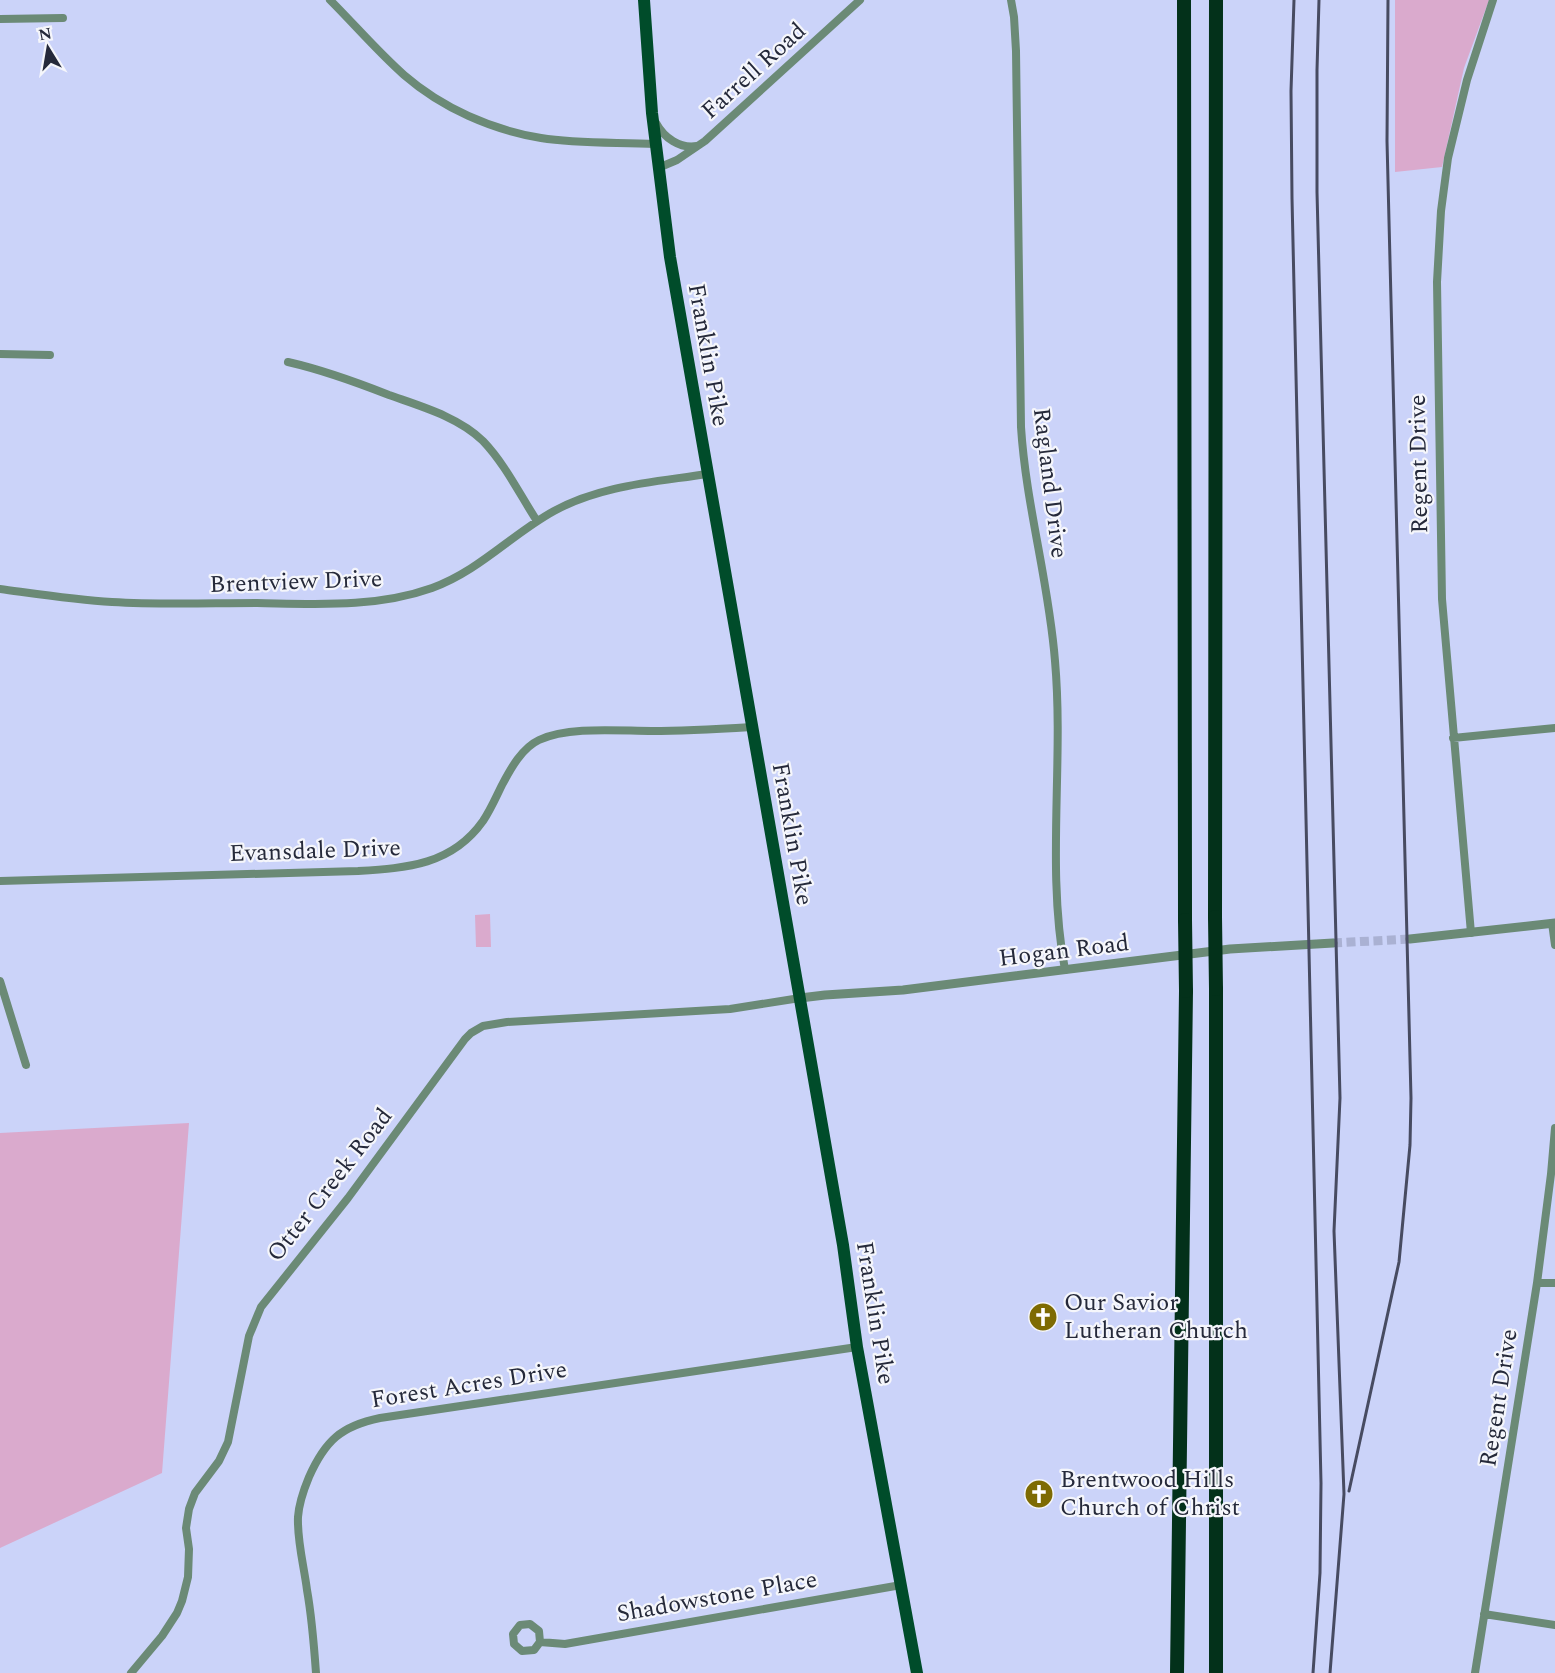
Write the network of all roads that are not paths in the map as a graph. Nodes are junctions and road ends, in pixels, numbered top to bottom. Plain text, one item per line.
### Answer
1 (330, 0) edge
2 (644, 0) edge
3 (860, 0) edge
4 (1011, 0) edge
5 (1184, 0) edge
6 (1216, 0) edge
7 (1493, 0) edge
8 (63, 18) dead end
9 (0, 19) edge
10 (652, 113) junction
11 (655, 144) junction
12 (699, 145) junction
13 (658, 168) junction
14 (0, 354) edge
15 (50, 355) dead end
16 (288, 362) dead end
17 (707, 474) junction
18 (537, 521) junction
19 (0, 589) edge
20 (752, 727) junction
21 (1555, 728) edge
22 (1453, 738) junction
23 (0, 881) edge
24 (1553, 923) edge
25 (1471, 933) junction
26 (1410, 939) tunnel mouth
27 (1333, 943) tunnel mouth
28 (1555, 945) edge
29 (1065, 970) junction
30 (0, 981) edge
31 (800, 998) junction
32 (26, 1065) dead end
33 (1555, 1128) edge
34 (1537, 1283) junction
35 (1555, 1283) edge
36 (857, 1347) junction
37 (901, 1585) junction
38 (1484, 1614) junction
39 (1555, 1625) edge
40 (540, 1642) dead end
41 (131, 1673) edge
42 (316, 1673) edge
43 (917, 1673) edge
44 (1177, 1673) edge
45 (1216, 1673) edge
46 (1474, 1673) edge

1 - 11 street
2 - 10 main road, Franklin Pike
3 - 12 street, Farrell Road
4 - 29 street, Ragland Drive
5 - 44 highway, bridge
6 - 45 highway, bridge
7 - 22 street, Regent Drive
8 - 9 street
10 - 11 main road, Franklin Pike
10 - 12 street, Farrell Road
11 - 13 main road, Franklin Pike
12 - 13 street, Farrell Road
13 - 17 main road, Franklin Pike
14 - 15 street
16 - 18 street
17 - 18 street, Brentview Drive
17 - 20 main road, Franklin Pike
18 - 19 street, Brentview Drive
20 - 23 street, Evansdale Drive
20 - 31 main road, Franklin Pike
21 - 22 street
22 - 25 street, Regent Drive
24 - 25 street
24 - 28 street
25 - 26 street
27 - 29 street, Hogan Road
29 - 31 street, Hogan Road
30 - 32 street
31 - 36 main road, Franklin Pike
31 - 41 street, Otter Creek Road
33 - 34 street, Regent Drive
34 - 35 street
34 - 38 street, Regent Drive
36 - 37 main road, Franklin Pike
36 - 42 street, Forest Acres Drive
37 - 40 street, Shadowstone Place
37 - 43 main road, Franklin Pike
38 - 39 street
38 - 46 street, Regent Drive

